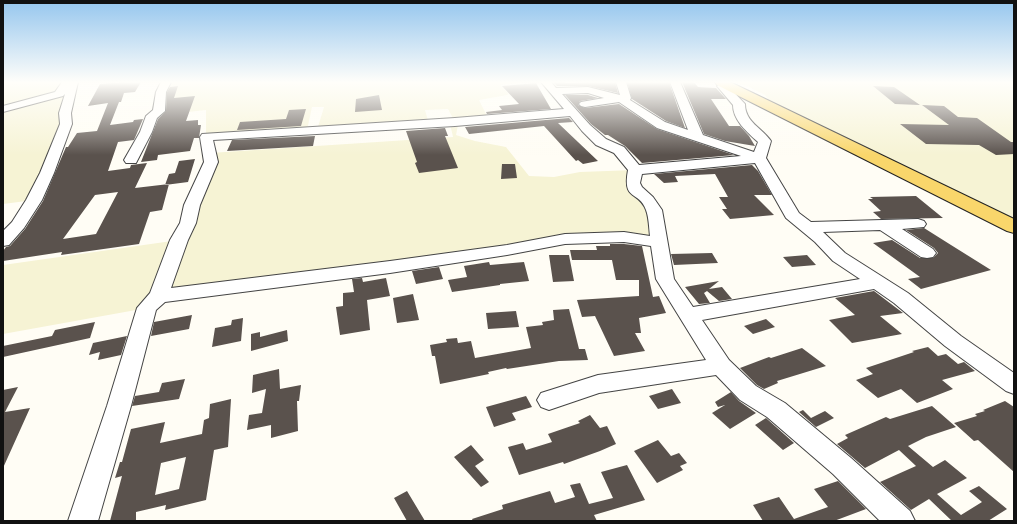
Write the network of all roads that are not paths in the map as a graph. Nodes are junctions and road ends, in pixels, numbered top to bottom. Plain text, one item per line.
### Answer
1 (67, 106) edge
2 (159, 106) edge
3 (568, 106) edge
4 (632, 106) edge
5 (685, 106) edge
6 (738, 106) edge
7 (772, 106) edge
8 (775, 106) edge
9 (573, 112) junction
10 (697, 136) junction
11 (760, 158) junction
12 (131, 160) dead end
13 (635, 170) junction
14 (1014, 219) edge
15 (918, 224) dead end
16 (884, 225) junction
17 (808, 227) junction
18 (1014, 227) edge
19 (3, 241) edge
20 (658, 242) junction
21 (927, 253) dead end
22 (877, 282) junction
23 (159, 296) junction
24 (689, 315) junction
25 (721, 366) junction
26 (1014, 385) edge
27 (549, 400) dead end
28 (83, 521) edge
29 (900, 521) edge

1 - 19 street
2 - 12 street
3 - 9 street
4 - 10 street
5 - 10 street
6 - 11 street
7 - 18 main road
8 - 14 main road
9 - 13 street
9 - 23 street
10 - 11 street
11 - 13 street
11 - 17 street
13 - 20 street
15 - 16 street
16 - 17 street
16 - 21 street
17 - 22 street
20 - 23 street
20 - 24 street
22 - 24 street
22 - 26 street
23 - 28 street
24 - 25 street
25 - 27 street
25 - 29 street

